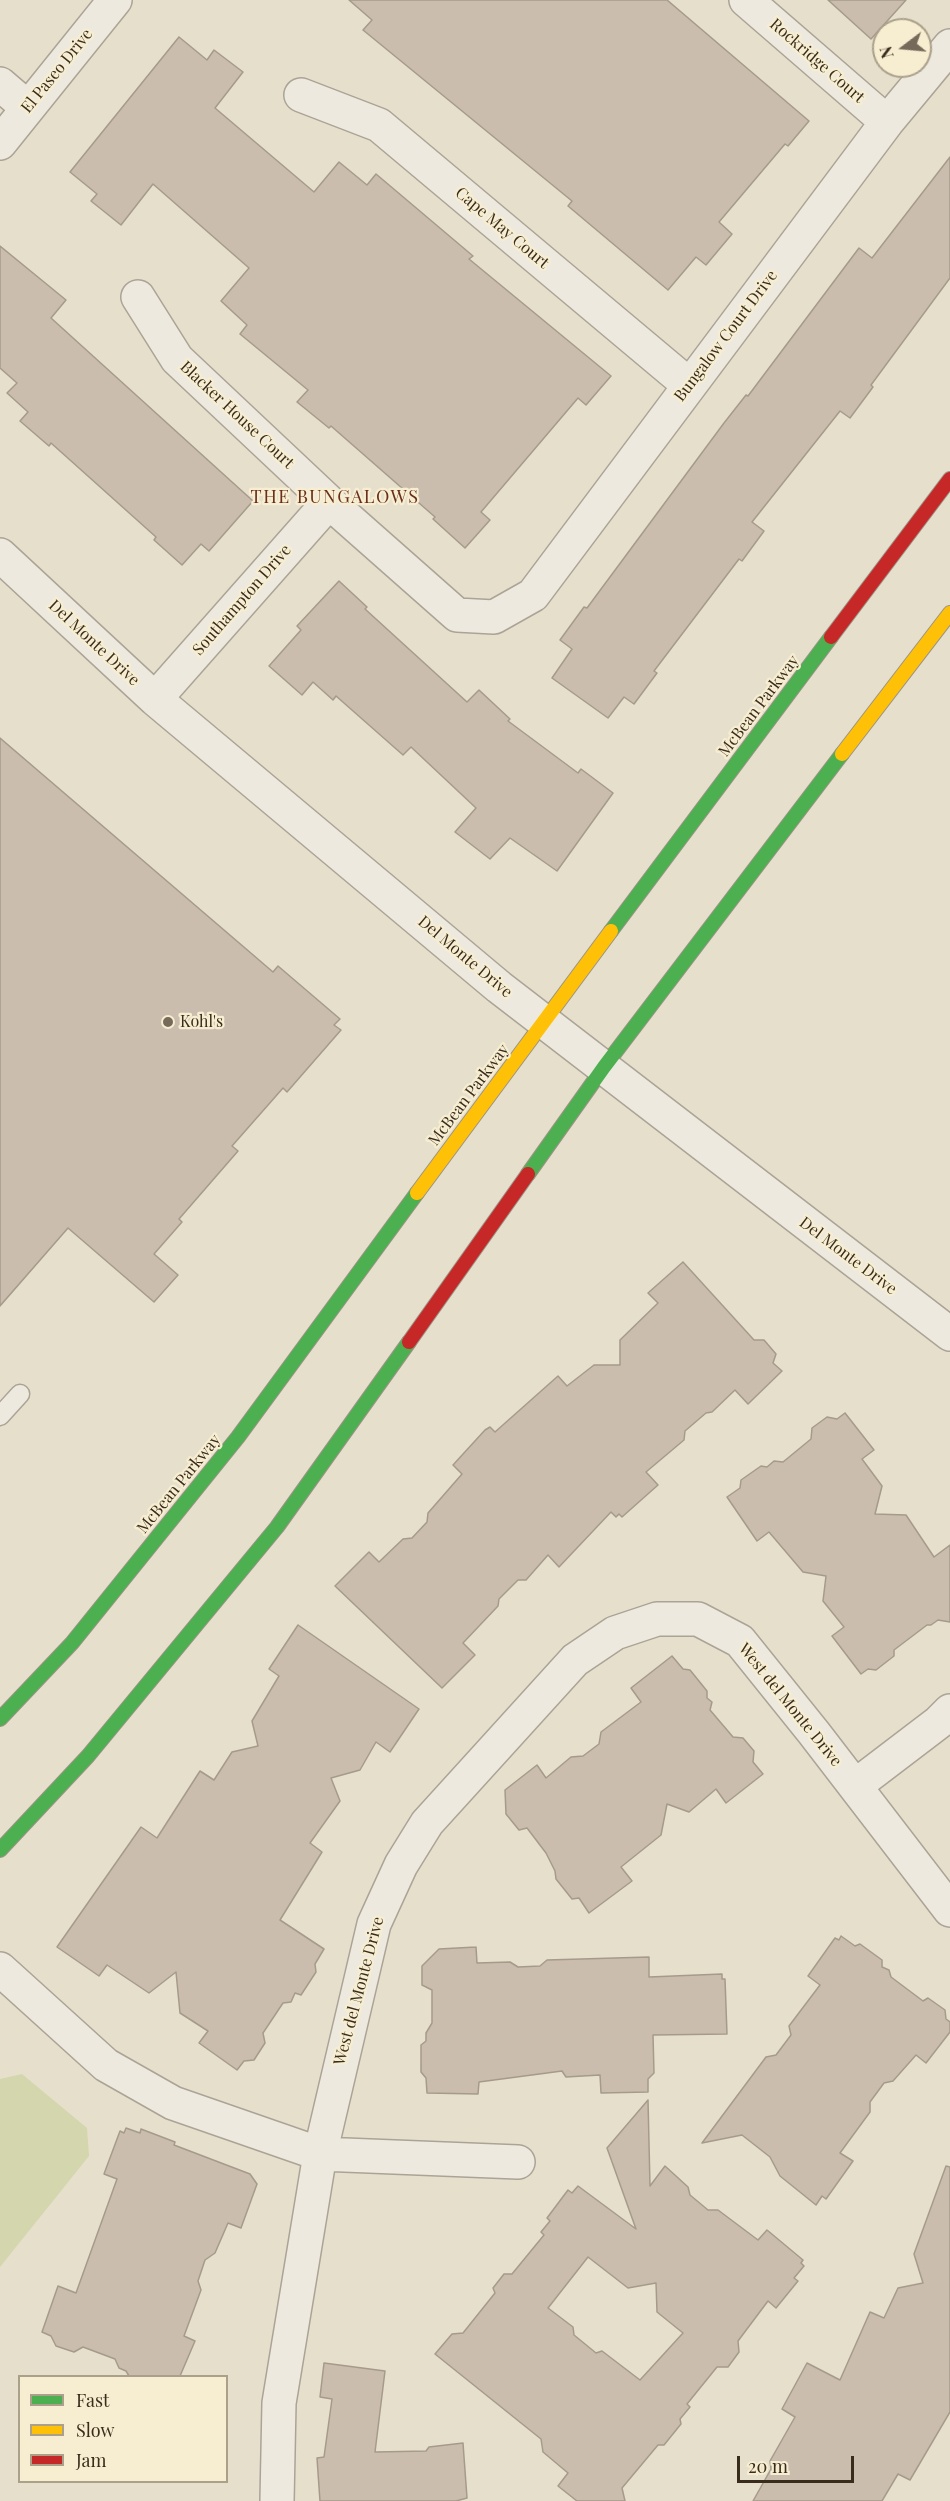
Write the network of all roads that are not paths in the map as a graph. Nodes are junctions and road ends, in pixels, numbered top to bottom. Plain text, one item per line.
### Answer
1 (115, 0) edge
2 (746, 0) edge
3 (950, 46) edge
4 (0, 84) edge
5 (301, 95) dead end
6 (28, 108) junction
7 (887, 122) junction
8 (0, 143) edge
9 (138, 297) dead end
10 (689, 386) junction
11 (950, 480) edge
12 (329, 502) junction
13 (0, 555) edge
14 (950, 613) edge
15 (494, 617) joint
16 (155, 699) junction
17 (545, 1022) junction
18 (604, 1067) junction
19 (950, 1334) edge
20 (20, 1394) dead end
21 (0, 1416) edge
22 (950, 1711) edge
23 (0, 1719) edge
24 (855, 1786) junction
25 (0, 1850) edge
26 (950, 1910) edge
27 (0, 1969) edge
28 (320, 2154) junction
29 (518, 2162) dead end
30 (277, 2501) edge

1 - 6 street, El Paseo Drive
2 - 7 street, Rockridge Court
3 - 7 street, Bungalow Court Drive
4 - 6 street
5 - 10 street, Cape May Court
6 - 8 street, El Paseo Drive
7 - 10 street, Bungalow Court Drive
9 - 12 street, Blacker House Court
10 - 15 street, Bungalow Court Drive
11 - 17 main road, McBean Parkway
12 - 15 street, Blacker House Court
12 - 16 street, Southampton Drive
13 - 16 street, Del Monte Drive
14 - 18 main road
16 - 17 street, Del Monte Drive
17 - 18 street, Del Monte Drive
17 - 23 main road, McBean Parkway
18 - 19 street, Del Monte Drive
18 - 25 main road
20 - 21 lane
22 - 24 street
24 - 26 street, West del Monte Drive
24 - 28 street, West del Monte Drive
27 - 28 street
28 - 29 street
28 - 30 street, West del Monte Drive

